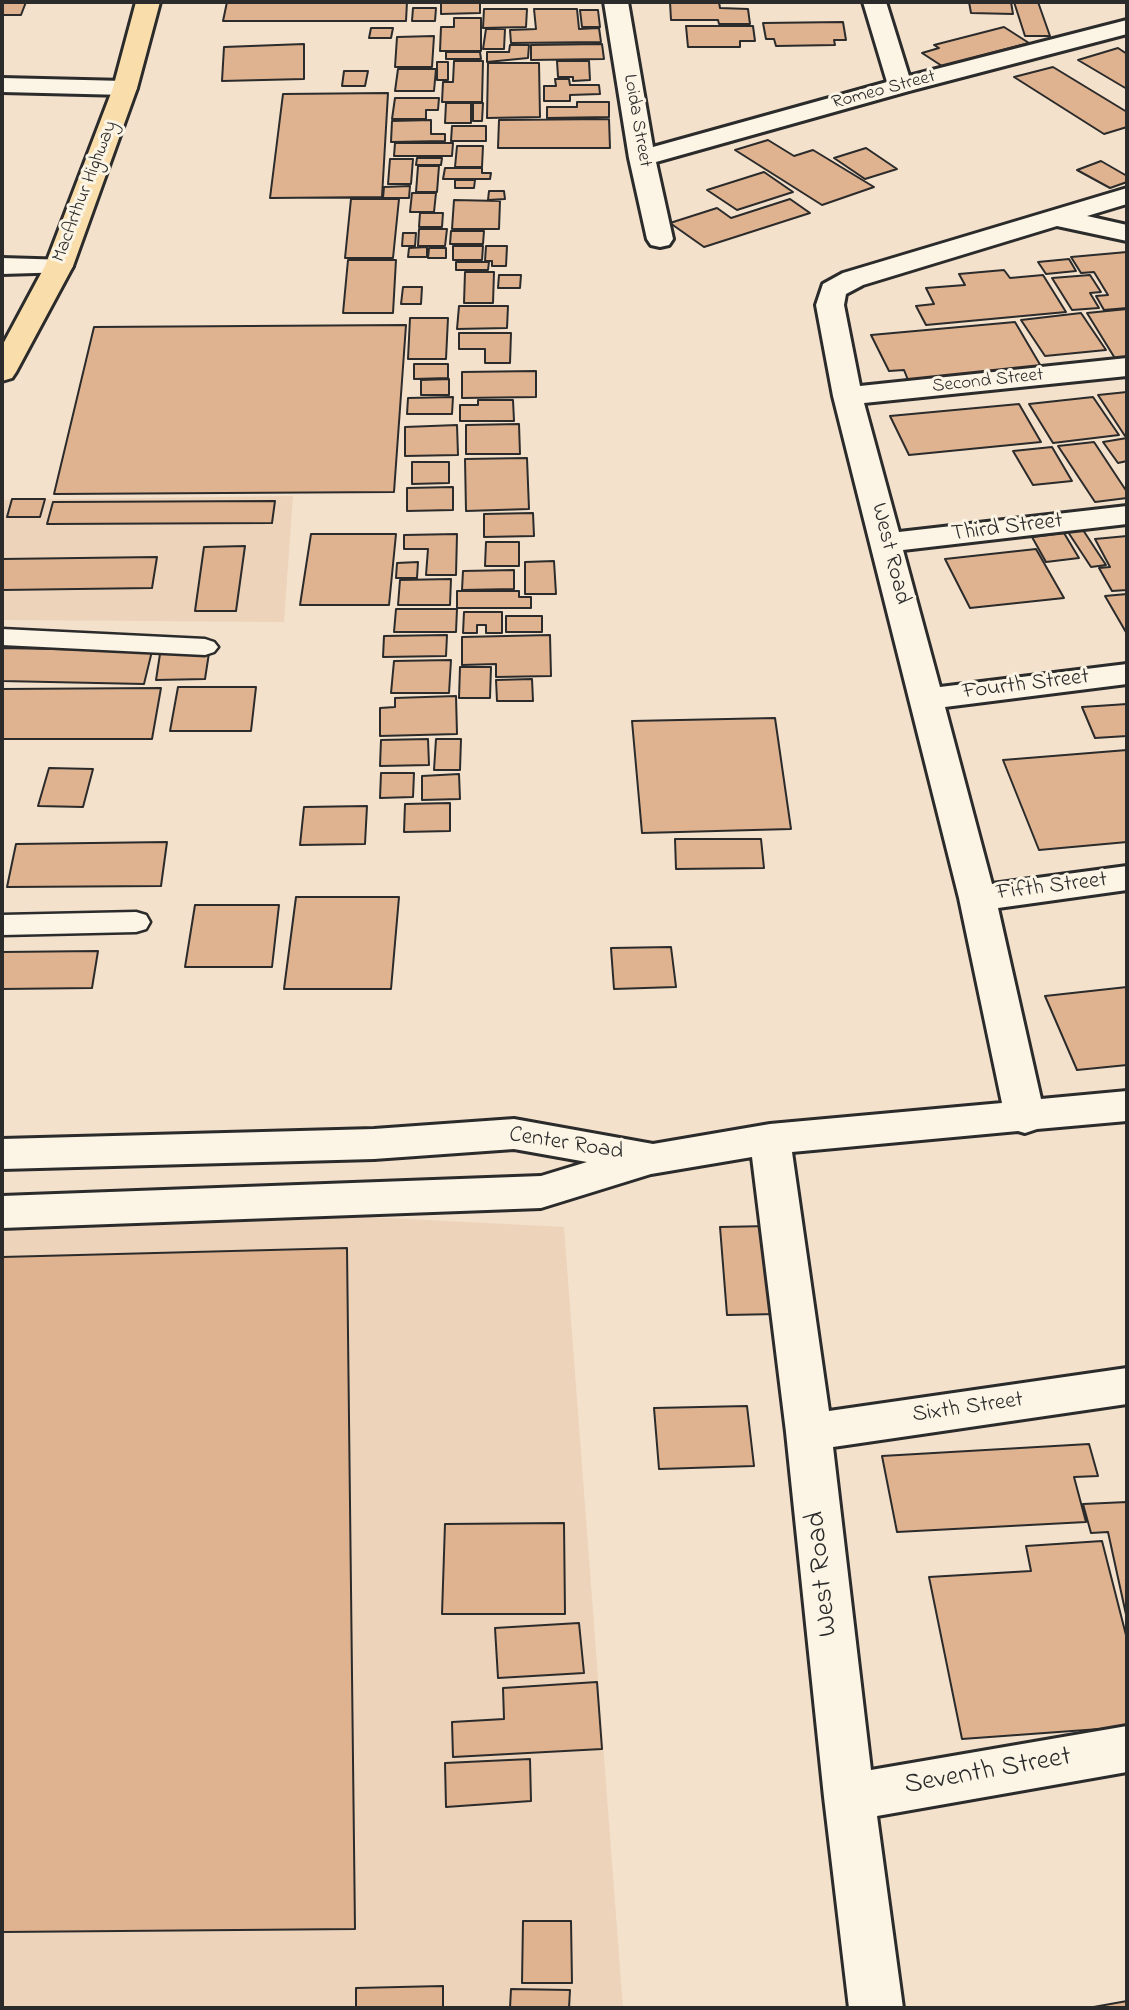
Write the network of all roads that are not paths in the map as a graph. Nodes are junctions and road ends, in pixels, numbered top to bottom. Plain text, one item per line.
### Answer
1 (148, 2) edge
2 (616, 2) edge
3 (874, 2) edge
4 (1127, 27) edge
5 (2, 85) edge
6 (900, 86) junction
7 (125, 88) junction
8 (642, 159) junction
9 (1127, 196) edge
10 (1057, 217) junction
11 (1127, 233) edge
12 (660, 239) dead end
13 (2, 266) edge
14 (59, 266) junction
15 (6, 358) edge
16 (1127, 367) edge
17 (848, 396) junction
18 (1127, 515) edge
19 (886, 543) junction
20 (2, 637) edge
21 (205, 647) dead end
22 (1127, 674) edge
23 (926, 699) junction
24 (1127, 878) edge
25 (977, 898) junction
26 (136, 922) dead end
27 (2, 925) edge
28 (1127, 1106) edge
29 (1025, 1118) junction
30 (770, 1139) junction
31 (2, 1154) edge
32 (653, 1158) junction
33 (2, 1212) edge
34 (1127, 1385) edge
35 (809, 1432) junction
36 (1127, 1749) edge
37 (849, 1797) junction
38 (876, 2008) edge

1 - 7 highway, MacArthur Highway
2 - 8 street, Loida Street
3 - 6 street
4 - 6 street, Romeo Street
5 - 7 street
6 - 8 street, Romeo Street
7 - 14 highway, MacArthur Highway
8 - 12 street, Loida Street
9 - 10 street, West Road
10 - 11 street
10 - 17 street, West Road
13 - 14 street
14 - 15 highway, MacArthur Highway
16 - 17 street, Second Street
17 - 19 street, West Road
18 - 19 street, Third Street
19 - 23 street, West Road
20 - 21 lane
22 - 23 street, Fourth Street
23 - 25 street, West Road
24 - 25 street, Fifth Street
25 - 29 street, West Road
26 - 27 lane
28 - 29 street, Center Road
29 - 30 street, Center Road
30 - 32 street, Center Road
30 - 35 street, West Road
31 - 32 street, Center Road
32 - 33 street
34 - 35 street, Sixth Street
35 - 37 street, West Road
36 - 37 street, Seventh Street
37 - 38 street, West Road

